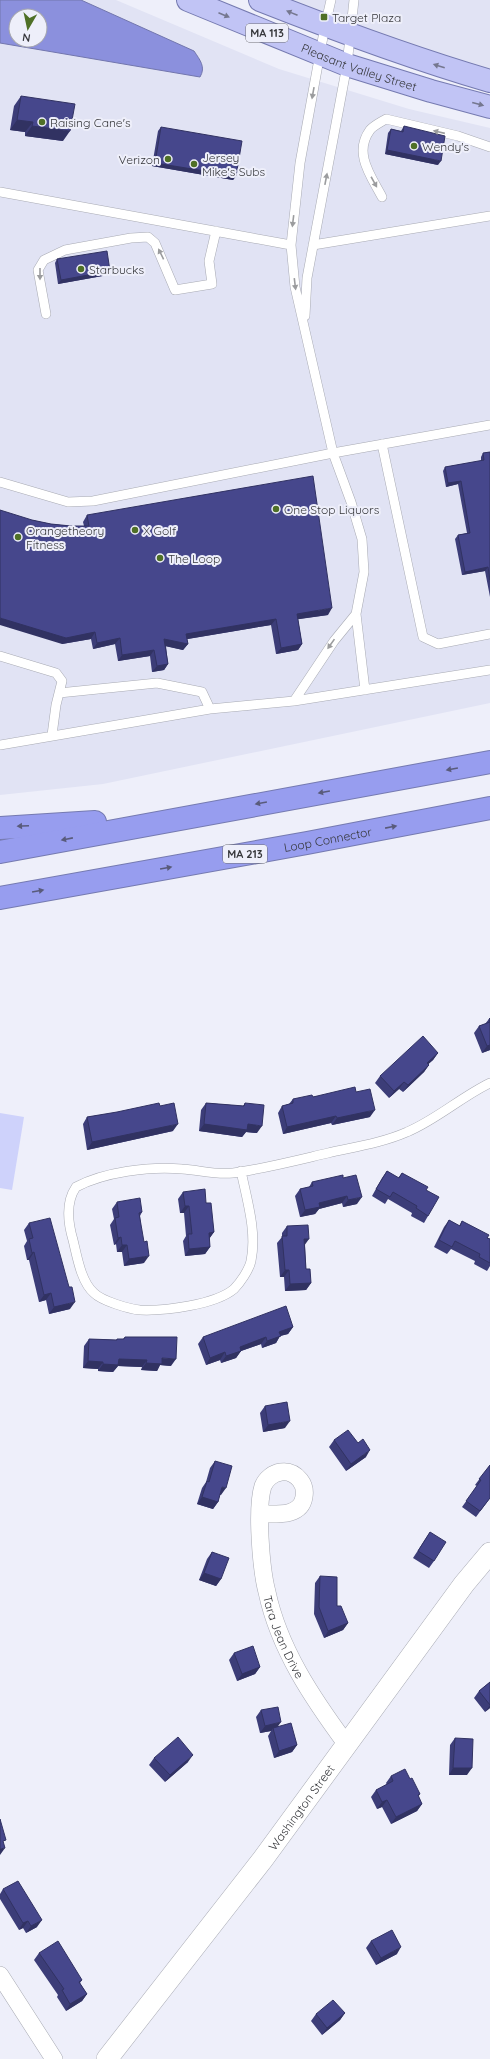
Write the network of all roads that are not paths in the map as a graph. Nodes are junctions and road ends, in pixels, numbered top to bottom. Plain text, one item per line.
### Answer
1 (188, 0) edge
2 (260, 0) edge
3 (331, 0) edge
4 (354, 0) edge
5 (325, 26) junction
6 (350, 35) junction
7 (320, 54) junction
8 (347, 65) junction
9 (490, 81) edge
10 (490, 107) edge
11 (490, 147) edge
12 (0, 192) edge
13 (382, 197) dead end
14 (490, 216) edge
15 (216, 231) junction
16 (291, 245) junction
17 (313, 245) junction
18 (46, 314) dead end
19 (304, 327) junction
20 (490, 425) edge
21 (382, 444) junction
22 (333, 453) junction
23 (0, 482) edge
24 (356, 614) junction
25 (490, 634) edge
26 (0, 656) edge
27 (490, 670) edge
28 (365, 690) junction
29 (59, 693) junction
30 (294, 701) junction
31 (210, 709) junction
32 (52, 735) junction
33 (0, 745) edge
34 (490, 762) edge
35 (490, 808) edge
36 (188, 817) junction
37 (0, 828) edge
38 (0, 852) edge
39 (0, 898) edge
40 (490, 1083) edge
41 (241, 1171) junction
42 (261, 1514) dead end
43 (490, 1553) edge
44 (347, 1745) junction
45 (0, 1975) edge
46 (54, 2059) edge
47 (107, 2059) edge

1 -> 7 main road, Pleasant Valley Street / MA 113
5 -> 2 main road, MA 113
3 - 5 lane
4 - 6 lane
5 - 6 main road, MA 113
5 - 7 lane
6 - 8 lane
9 -> 6 main road, MA 113
7 - 8 main road, Pleasant Valley Street / MA 113
7 -> 16 lane
8 -> 10 main road, Pleasant Valley Street / MA 113
17 -> 8 lane
11 -> 13 lane
12 - 15 lane
14 - 17 lane
15 - 16 lane
15 -> 18 lane
16 -> 19 lane
17 - 19 lane
19 - 22 lane
20 - 21 lane
21 - 22 lane
21 - 25 lane
22 - 23 lane
22 - 24 lane
24 - 28 lane
24 -> 30 lane
26 - 29 lane
27 - 28 lane
28 - 30 lane
29 - 31 lane
29 - 32 lane
30 - 31 lane
31 - 32 lane
32 - 33 lane
34 -> 36 highway
39 -> 35 highway, Loop Connector / MA 213
36 -> 37 highway
36 -> 38 highway
40 - 41 lane
41 - 41 lane
42 - 44 street, Tara Jean Drive
43 - 44 street, Washington Street
44 - 47 street, Washington Street
45 - 46 street

